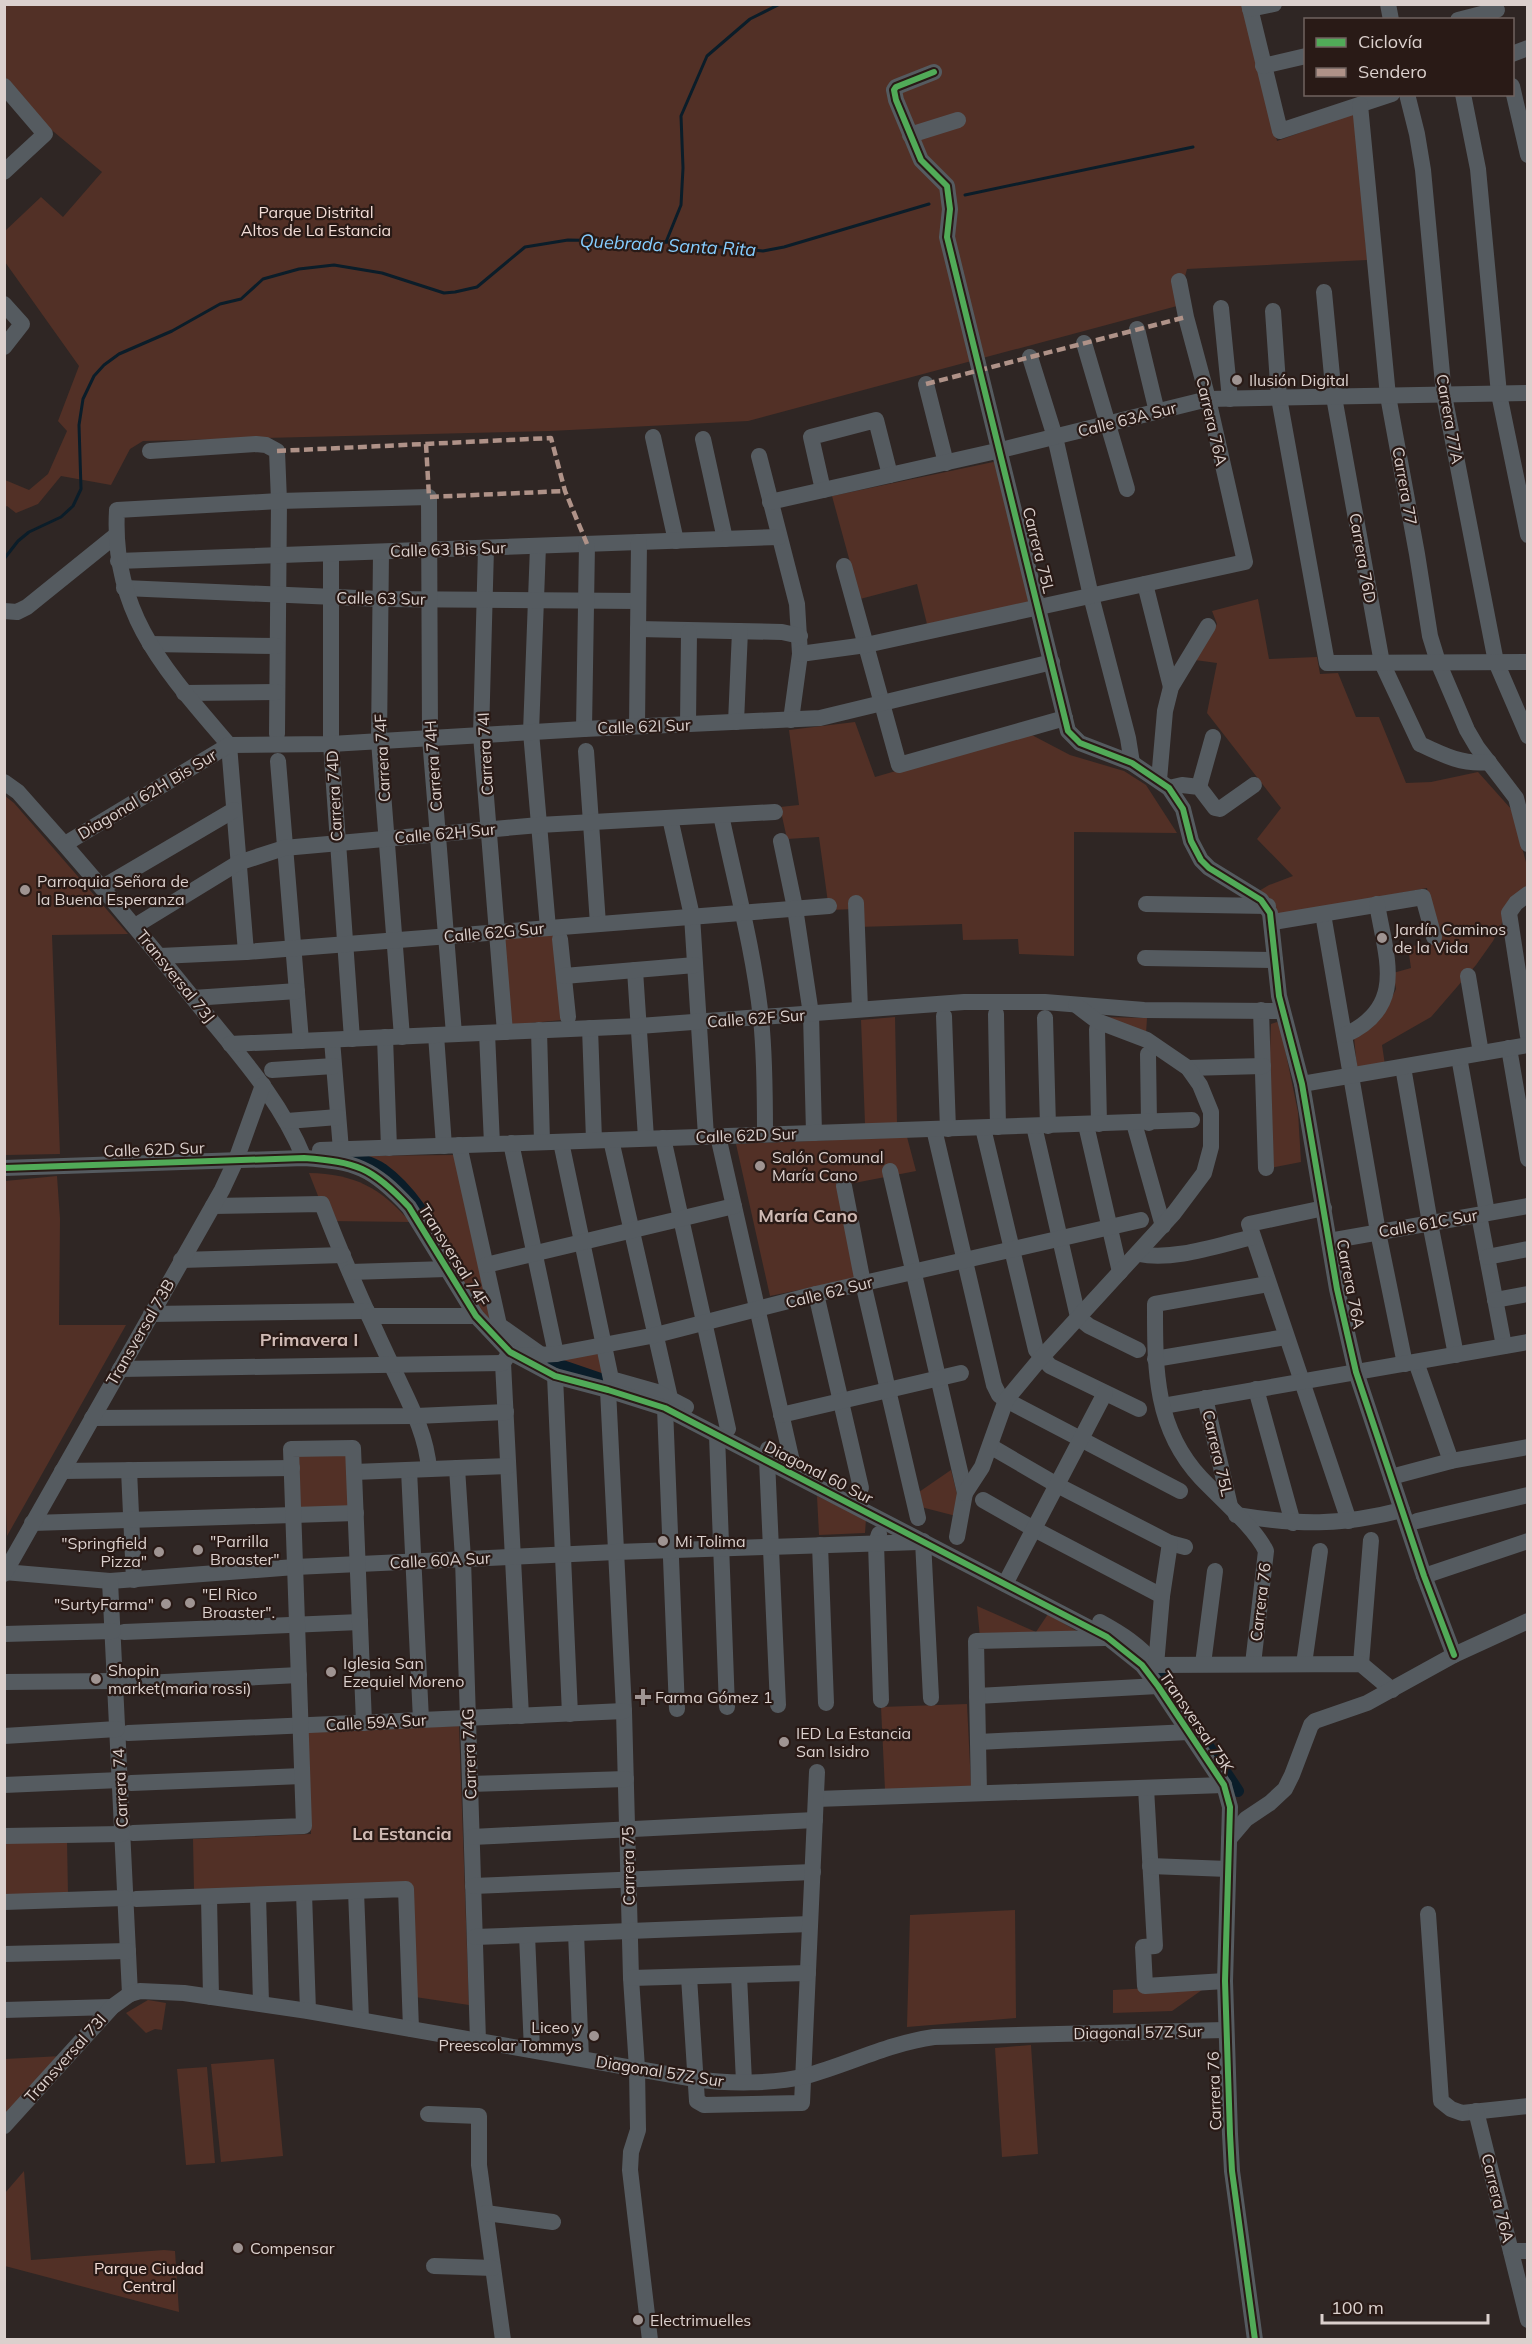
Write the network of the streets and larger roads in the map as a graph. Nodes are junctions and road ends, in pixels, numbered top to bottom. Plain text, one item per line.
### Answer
1 (1274, 4) edge
2 (1250, 7) edge
3 (1497, 11) edge
4 (1467, 18) edge
5 (1304, 56) edge
6 (1263, 66) junction
7 (934, 72) dead end
8 (4, 86) edge
9 (1514, 95) edge
10 (1386, 96) edge
11 (1408, 96) edge
12 (1463, 96) edge
13 (1360, 105) junction
14 (958, 120) dead end
15 (910, 135) junction
16 (1527, 155) edge
17 (6, 168) edge
18 (1179, 281) dead end
19 (1324, 292) dead end
20 (5, 306) edge
21 (1221, 308) dead end
22 (1272, 311) dead end
23 (1137, 329) dead end
24 (1084, 343) dead end
25 (4, 347) edge
26 (1030, 357) dead end
27 (926, 384) dead end
28 (1527, 393) edge
29 (1499, 394) junction
30 (1444, 395) junction
31 (1388, 396) junction
32 (1334, 397) junction
33 (1279, 398) junction
34 (1208, 399) junction
35 (1230, 399) junction
36 (1157, 412) junction
37 (1107, 424) junction
38 (653, 437) dead end
39 (1055, 437) junction
40 (703, 439) dead end
41 (1001, 450) junction
42 (150, 451) dead end
43 (759, 456) dead end
44 (946, 463) junction
45 (890, 475) junction
46 (1127, 489) dead end
47 (823, 490) junction
48 (279, 501) junction
49 (770, 502) junction
50 (1527, 535) edge
51 (115, 536) junction
52 (779, 537) junction
53 (725, 539) junction
54 (676, 541) junction
55 (639, 542) junction
56 (587, 544) junction
57 (538, 546) junction
58 (486, 548) junction
59 (430, 550) junction
60 (381, 552) junction
61 (278, 554) junction
62 (331, 554) junction
63 (118, 561) junction
64 (844, 566) dead end
65 (1144, 584) junction
66 (124, 588) junction
67 (278, 596) junction
68 (332, 596) junction
69 (1091, 596) junction
70 (381, 598) junction
71 (430, 599) junction
72 (484, 600) junction
73 (536, 600) junction
74 (586, 600) junction
75 (638, 601) junction
76 (1039, 607) junction
77 (4, 611) edge
78 (1208, 626) dead end
79 (638, 629) junction
80 (740, 631) junction
81 (689, 632) junction
82 (800, 636) junction
83 (150, 644) junction
84 (866, 645) junction
85 (277, 646) junction
86 (800, 654) junction
87 (1052, 662) junction
88 (1438, 662) junction
89 (1496, 662) junction
90 (1527, 662) edge
91 (1382, 663) junction
92 (1171, 687) junction
93 (277, 692) junction
94 (184, 693) junction
95 (882, 703) junction
96 (1065, 718) junction
97 (791, 720) junction
98 (736, 722) junction
99 (688, 724) junction
100 (637, 726) junction
101 (584, 729) junction
102 (531, 732) junction
103 (277, 734) dead end
104 (482, 735) junction
105 (1527, 736) edge
106 (1213, 737) dead end
107 (430, 738) junction
108 (379, 741) junction
109 (331, 744) junction
110 (229, 745) junction
111 (586, 752) dead end
112 (278, 760) dead end
113 (1489, 762) junction
114 (1132, 763) junction
115 (4, 782) edge
116 (1164, 784) junction
117 (1254, 785) dead end
118 (1199, 787) junction
119 (234, 810) junction
120 (776, 812) dead end
121 (721, 815) junction
122 (670, 818) junction
123 (591, 823) junction
124 (539, 825) junction
125 (489, 830) junction
126 (438, 834) junction
127 (387, 838) junction
128 (782, 841) dead end
129 (337, 843) junction
130 (65, 844) junction
131 (1527, 844) edge
132 (284, 848) junction
133 (238, 863) junction
134 (103, 887) junction
135 (1527, 894) edge
136 (856, 903) dead end
137 (1146, 904) dead end
138 (1377, 904) junction
139 (829, 906) dead end
140 (795, 908) junction
141 (742, 913) junction
142 (1270, 914) junction
143 (1323, 914) junction
144 (692, 916) junction
145 (598, 924) junction
146 (135, 926) junction
147 (497, 932) junction
148 (554, 933) junction
149 (446, 936) junction
150 (1434, 937) dead end
151 (395, 940) junction
152 (345, 944) junction
153 (294, 948) junction
154 (246, 952) junction
155 (160, 956) junction
156 (1145, 958) dead end
157 (1275, 960) junction
158 (695, 965) junction
159 (635, 970) junction
160 (564, 976) junction
161 (1468, 976) dead end
162 (297, 991) junction
163 (193, 998) junction
164 (1075, 1005) junction
165 (860, 1009) junction
166 (1261, 1010) junction
167 (1282, 1011) junction
168 (811, 1014) junction
169 (996, 1014) dead end
170 (944, 1016) dead end
171 (568, 1017) dead end
172 (761, 1017) junction
173 (1045, 1018) dead end
174 (699, 1022) junction
175 (639, 1026) junction
176 (590, 1028) junction
177 (1097, 1029) dead end
178 (539, 1030) junction
179 (505, 1032) junction
180 (487, 1033) junction
181 (454, 1034) junction
182 (436, 1035) junction
183 (1345, 1035) junction
184 (402, 1036) junction
185 (1527, 1036) edge
186 (385, 1037) junction
187 (352, 1039) junction
188 (332, 1040) junction
189 (301, 1041) junction
190 (230, 1044) junction
191 (1527, 1045) edge
192 (1509, 1048) junction
193 (1481, 1053) junction
194 (1148, 1054) dead end
195 (1459, 1057) junction
196 (334, 1066) junction
197 (1263, 1066) junction
198 (1403, 1066) junction
199 (1188, 1068) junction
200 (272, 1070) dead end
201 (1352, 1076) junction
202 (1302, 1084) junction
203 (263, 1085) junction
204 (338, 1117) junction
205 (1192, 1120) dead end
206 (287, 1121) junction
207 (1142, 1123) junction
208 (1092, 1124) junction
209 (1041, 1126) junction
210 (990, 1127) junction
211 (941, 1129) junction
212 (814, 1133) junction
213 (765, 1134) junction
214 (712, 1136) junction
215 (654, 1138) junction
216 (594, 1140) junction
217 (611, 1140) junction
218 (542, 1142) junction
219 (561, 1142) junction
220 (511, 1143) junction
221 (492, 1144) junction
222 (451, 1146) junction
223 (389, 1148) junction
224 (341, 1150) junction
225 (303, 1155) junction
226 (1527, 1159) edge
227 (236, 1160) junction
228 (4, 1167) edge
229 (1266, 1168) dead end
230 (890, 1172) dead end
231 (844, 1186) dead end
232 (213, 1206) junction
233 (734, 1206) junction
234 (1527, 1206) edge
235 (1324, 1208) junction
236 (1483, 1214) junction
237 (681, 1219) junction
238 (1141, 1220) dead end
239 (1430, 1223) junction
240 (1163, 1226) junction
241 (1110, 1227) junction
242 (632, 1230) junction
243 (1251, 1230) junction
244 (1378, 1232) junction
245 (1060, 1238) junction
246 (1329, 1241) junction
247 (582, 1242) junction
248 (1012, 1249) junction
249 (1527, 1249) edge
250 (535, 1254) junction
251 (1139, 1254) junction
252 (343, 1255) junction
253 (1487, 1257) junction
254 (181, 1260) junction
255 (964, 1260) junction
256 (486, 1265) junction
257 (447, 1269) junction
258 (350, 1272) junction
259 (913, 1272) junction
260 (1120, 1272) junction
261 (863, 1283) junction
262 (1269, 1284) junction
263 (816, 1294) junction
264 (1527, 1294) edge
265 (1495, 1300) junction
266 (758, 1310) junction
267 (151, 1314) junction
268 (368, 1314) junction
269 (476, 1316) junction
270 (1078, 1317) junction
271 (704, 1323) junction
272 (656, 1335) junction
273 (1286, 1337) junction
274 (1527, 1342) edge
275 (604, 1345) junction
276 (1504, 1346) junction
277 (1138, 1350) dead end
278 (550, 1355) junction
279 (1456, 1355) junction
280 (510, 1357) junction
281 (1041, 1358) junction
282 (1155, 1359) junction
283 (1410, 1363) junction
284 (392, 1366) junction
285 (120, 1369) junction
286 (1356, 1372) junction
287 (962, 1373) dead end
288 (555, 1376) junction
289 (938, 1378) junction
290 (1302, 1382) junction
291 (609, 1384) junction
292 (1256, 1389) junction
293 (888, 1390) junction
294 (1105, 1393) junction
295 (1205, 1398) junction
296 (1006, 1400) junction
297 (841, 1401) junction
298 (667, 1403) junction
299 (1162, 1406) junction
300 (1139, 1409) dead end
301 (506, 1412) junction
302 (781, 1415) junction
303 (416, 1416) junction
304 (92, 1418) junction
305 (723, 1432) junction
306 (1081, 1438) junction
307 (990, 1446) junction
308 (1527, 1447) edge
309 (767, 1461) junction
310 (1451, 1461) junction
311 (508, 1466) junction
312 (292, 1468) junction
313 (457, 1468) junction
314 (793, 1468) junction
315 (429, 1469) junction
316 (129, 1470) junction
317 (409, 1470) junction
318 (62, 1471) junction
319 (354, 1472) junction
320 (1391, 1477) junction
321 (1056, 1485) junction
322 (861, 1488) dead end
323 (1180, 1491) dead end
324 (964, 1493) junction
325 (1527, 1495) edge
326 (983, 1500) dead end
327 (1402, 1510) junction
328 (1233, 1511) junction
329 (356, 1512) junction
330 (293, 1515) junction
331 (879, 1518) junction
332 (132, 1520) junction
333 (1349, 1521) junction
334 (1417, 1521) dead end
335 (32, 1523) junction
336 (1293, 1523) junction
337 (921, 1529) junction
338 (1034, 1529) junction
339 (957, 1537) dead end
340 (1371, 1540) dead end
341 (1527, 1541) edge
342 (876, 1543) junction
343 (820, 1545) junction
344 (771, 1546) junction
345 (722, 1548) junction
346 (671, 1550) junction
347 (1320, 1551) dead end
348 (616, 1552) junction
349 (563, 1554) junction
350 (513, 1557) junction
351 (463, 1559) junction
352 (413, 1562) junction
353 (358, 1564) junction
354 (295, 1567) junction
355 (1215, 1572) dead end
356 (5, 1573) edge
357 (1424, 1576) junction
358 (1008, 1579) junction
359 (122, 1580) junction
360 (1162, 1596) junction
361 (1527, 1621) edge
362 (360, 1622) junction
363 (297, 1624) junction
364 (118, 1632) junction
365 (4, 1634) edge
366 (1107, 1638) junction
367 (1454, 1655) junction
368 (1203, 1664) junction
369 (1253, 1664) junction
370 (1304, 1664) junction
371 (1361, 1664) junction
372 (1149, 1665) junction
373 (299, 1675) junction
374 (4, 1682) edge
375 (121, 1683) junction
376 (1158, 1686) junction
377 (1392, 1690) junction
378 (977, 1696) junction
379 (931, 1698) dead end
380 (881, 1700) dead end
381 (826, 1702) dead end
382 (777, 1705) dead end
383 (727, 1707) dead end
384 (677, 1709) dead end
385 (624, 1712) junction
386 (570, 1714) junction
387 (522, 1716) junction
388 (468, 1718) junction
389 (421, 1720) junction
390 (364, 1723) junction
391 (301, 1726) junction
392 (123, 1731) junction
393 (1189, 1732) junction
394 (4, 1736) edge
395 (978, 1742) junction
396 (817, 1772) dead end
397 (302, 1776) junction
398 (626, 1779) junction
399 (125, 1782) junction
400 (470, 1784) junction
401 (4, 1785) edge
402 (1224, 1785) junction
403 (1146, 1788) junction
404 (979, 1793) junction
405 (816, 1799) junction
406 (815, 1820) junction
407 (628, 1829) junction
408 (128, 1833) junction
409 (4, 1836) edge
410 (472, 1837) junction
411 (1229, 1839) junction
412 (1150, 1866) junction
413 (1228, 1869) junction
414 (813, 1872) junction
415 (628, 1880) junction
416 (473, 1886) junction
417 (356, 1891) junction
418 (304, 1893) junction
419 (258, 1895) junction
420 (209, 1897) junction
421 (131, 1899) junction
422 (4, 1902) edge
423 (1428, 1914) dead end
424 (810, 1924) junction
425 (630, 1931) junction
426 (576, 1933) junction
427 (527, 1935) junction
428 (475, 1937) junction
429 (128, 1950) junction
430 (4, 1954) edge
431 (808, 1973) junction
432 (739, 1975) junction
433 (689, 1977) junction
434 (631, 1978) junction
435 (1225, 1981) junction
436 (135, 1993) junction
437 (211, 1997) junction
438 (261, 2004) junction
439 (112, 2007) junction
440 (4, 2010) edge
441 (308, 2011) junction
442 (361, 2020) junction
443 (411, 2029) junction
444 (1226, 2030) junction
445 (478, 2041) junction
446 (532, 2050) junction
447 (581, 2058) junction
448 (637, 2068) junction
449 (803, 2077) junction
450 (695, 2079) junction
451 (744, 2082) junction
452 (1527, 2106) edge
453 (1476, 2111) junction
454 (428, 2114) dead end
455 (4, 2126) edge
456 (486, 2213) junction
457 (553, 2222) dead end
458 (1519, 2251) edge
459 (434, 2266) dead end
460 (493, 2268) junction
461 (1527, 2320) edge
462 (503, 2340) edge
463 (650, 2340) edge
464 (1255, 2340) edge

1 - 2 street
2 - 6 street
3 - 4 street
5 - 6 street
6 - 13 street
7 - 15 street, Carrera 75L
8 - 17 street
9 - 16 street
10 - 13 street
11 - 30 street, Carrera 77A
12 - 29 street
13 - 31 street, Carrera 77
14 - 15 street
15 - 41 street, Carrera 75L
18 - 34 street, Carrera 76A
19 - 32 street, Carrera 76D
20 - 25 street
21 - 35 street
22 - 33 street
23 - 36 street
24 - 37 street
26 - 39 street
27 - 44 street
28 - 29 street, Calle 63A Sur
29 - 30 street, Calle 63A Sur
29 - 50 street
30 - 31 street, Calle 63A Sur
30 - 89 street, Carrera 77A
31 - 32 street, Calle 63A Sur
31 - 88 street, Carrera 77
32 - 33 street, Calle 63A Sur
32 - 91 street, Carrera 76D
33 - 35 street, Calle 63A Sur
33 - 91 street
34 - 35 street, Calle 63A Sur
34 - 36 street, Calle 63A Sur
34 - 65 street, Carrera 76A
36 - 37 street, Calle 63A Sur
37 - 39 street, Calle 63A Sur
37 - 46 street
38 - 54 street
39 - 41 street, Calle 63A Sur
39 - 69 street
40 - 53 street
41 - 44 street, Calle 63A Sur
41 - 76 street, Carrera 75L
42 - 48 street
43 - 49 street
44 - 45 street, Calle 63A Sur
45 - 47 street, Calle 63A Sur
45 - 47 street
47 - 49 street, Calle 63A Sur
48 - 51 street
48 - 59 street, Carrera 74H
48 - 61 street
49 - 52 street
51 - 63 street
51 - 77 street
52 - 53 street, Calle 63 Bis Sur
52 - 82 street
53 - 54 street, Calle 63 Bis Sur
54 - 55 street, Calle 63 Bis Sur
55 - 56 street, Calle 63 Bis Sur
55 - 75 street
56 - 57 street, Calle 63 Bis Sur
56 - 74 street
57 - 58 street, Calle 63 Bis Sur
57 - 73 street
58 - 59 street, Calle 63 Bis Sur
58 - 72 street, Carrera 74I
59 - 60 street, Calle 63 Bis Sur
59 - 71 street, Carrera 74H
60 - 62 street, Calle 63 Bis Sur
60 - 70 street, Carrera 74F
61 - 62 street, Calle 63 Bis Sur
61 - 63 street, Calle 63 Bis Sur
61 - 67 street
62 - 68 street, Carrera 74D
63 - 66 street
64 - 84 street
65 - 69 street
65 - 92 street
66 - 67 street, Calle 63 Sur
66 - 83 street
67 - 68 street, Calle 63 Sur
67 - 85 street
68 - 70 street, Calle 63 Sur
68 - 109 street, Carrera 74D
69 - 76 street
69 - 114 street
70 - 71 street, Calle 63 Sur
70 - 108 street, Carrera 74F
71 - 72 street, Calle 63 Sur
71 - 107 street, Carrera 74H
72 - 73 street, Calle 63 Sur
72 - 104 street, Carrera 74I
73 - 74 street, Calle 63 Sur
73 - 102 street
74 - 75 street, Calle 63 Sur
74 - 101 street
75 - 79 street
76 - 84 street
76 - 87 street, Carrera 75L
78 - 92 street
79 - 81 street
79 - 100 street
80 - 81 street
80 - 82 street
80 - 98 street
81 - 99 street
82 - 86 street
83 - 85 street
83 - 94 street
84 - 86 street
84 - 95 street
85 - 93 street
86 - 97 street
87 - 95 street, Calle 62I Sur
87 - 96 street, Carrera 75L
88 - 89 street
88 - 91 street
88 - 113 street, Carrera 77
89 - 90 street
89 - 105 street, Carrera 77A
91 - 113 street, Carrera 76D
92 - 116 street
93 - 94 street
93 - 103 street
94 - 110 street
95 - 96 street
95 - 97 street, Calle 62I Sur
96 - 114 street, Carrera 75L
97 - 98 street, Calle 62I Sur
98 - 99 street, Calle 62I Sur
99 - 100 street, Calle 62I Sur
100 - 101 street, Calle 62I Sur
101 - 102 street, Calle 62I Sur
102 - 104 street, Calle 62I Sur
102 - 124 street
104 - 107 street, Calle 62I Sur
104 - 125 street, Carrera 74I
106 - 118 street
107 - 108 street, Calle 62I Sur
107 - 126 street, Carrera 74H
108 - 109 street, Calle 62I Sur
108 - 127 street, Carrera 74F
109 - 110 street, Calle 62I Sur
109 - 129 street, Carrera 74D
110 - 119 street
110 - 130 street, Diagonal 62H Bis Sur
111 - 123 street
112 - 132 street
113 - 131 street, Carrera 77
114 - 116 street
115 - 130 street, Transversal 73J
116 - 118 street
116 - 142 street
117 - 118 street
119 - 133 street
119 - 134 street
120 - 121 street, Calle 62H Sur
121 - 122 street, Calle 62H Sur
121 - 141 street
122 - 123 street, Calle 62H Sur
122 - 144 street
123 - 124 street, Calle 62H Sur
123 - 145 street
124 - 125 street, Calle 62H Sur
124 - 148 street
125 - 126 street, Calle 62H Sur
125 - 147 street, Carrera 74I
126 - 127 street, Calle 62H Sur
126 - 149 street, Carrera 74H
127 - 129 street, Calle 62H Sur
127 - 151 street, Carrera 74F
128 - 140 street
129 - 132 street, Calle 62H Sur
129 - 152 street, Carrera 74D
130 - 134 street, Transversal 73J
132 - 133 street, Calle 62H Sur
132 - 153 street
133 - 146 street, Calle 62H Sur
133 - 154 street
134 - 146 street, Transversal 73J
135 - 185 street
136 - 165 street
137 - 142 street
138 - 143 street
138 - 150 street
138 - 183 street
139 - 140 street, Calle 62G Sur
140 - 141 street, Calle 62G Sur
140 - 168 street
141 - 144 street, Calle 62G Sur
141 - 172 street
142 - 143 street
142 - 157 street, Carrera 76A
143 - 183 street
144 - 145 street, Calle 62G Sur
144 - 158 street
145 - 148 street, Calle 62G Sur
146 - 155 street, Transversal 73J
147 - 148 street, Calle 62G Sur
147 - 149 street, Calle 62G Sur
147 - 179 street, Carrera 74I
148 - 160 street
149 - 151 street, Calle 62G Sur
149 - 181 street, Carrera 74H
151 - 152 street, Calle 62G Sur
151 - 184 street, Carrera 74F
152 - 153 street, Calle 62G Sur
152 - 187 street, Carrera 74D
153 - 154 street, Calle 62G Sur
153 - 162 street
154 - 155 street, Calle 62G Sur
155 - 163 street, Transversal 73J
156 - 157 street
157 - 167 street, Carrera 76A
158 - 159 street
158 - 174 street
159 - 160 street
159 - 175 street
160 - 171 street
161 - 193 street
162 - 163 street
162 - 189 street
163 - 190 street, Transversal 73J
164 - 165 street, Calle 62F Sur
164 - 166 street, Calle 62F Sur
164 - 199 street
165 - 168 street, Calle 62F Sur
166 - 167 street, Calle 62F Sur
166 - 197 street
167 - 202 street, Carrera 76A
168 - 172 street, Calle 62F Sur
168 - 212 street
169 - 210 street
170 - 211 street
172 - 174 street, Calle 62F Sur
172 - 213 street
173 - 209 street
174 - 175 street, Calle 62F Sur
174 - 214 street
175 - 176 street, Calle 62F Sur
175 - 215 street
176 - 178 street, Calle 62F Sur
176 - 216 street
177 - 208 street
178 - 179 street, Calle 62F Sur
178 - 218 street
179 - 180 street, Calle 62F Sur
180 - 181 street, Calle 62F Sur
180 - 221 street
181 - 182 street, Calle 62F Sur
182 - 184 street, Calle 62F Sur
182 - 222 street
183 - 201 street
184 - 186 street, Calle 62F Sur
186 - 187 street, Calle 62F Sur
186 - 223 street
187 - 188 street, Calle 62F Sur
188 - 189 street, Calle 62F Sur
188 - 196 street
189 - 190 street, Calle 62F Sur
190 - 203 street, Transversal 73J
191 - 192 street
192 - 193 street
192 - 226 street
193 - 195 street
194 - 207 street
195 - 198 street
195 - 236 street
196 - 200 street
196 - 204 street
197 - 199 street
197 - 229 street
198 - 201 street
198 - 239 street
199 - 240 street
201 - 202 street
201 - 244 street
202 - 235 street, Carrera 76A
203 - 206 street, Transversal 73J
203 - 227 street, Transversal 73B
204 - 206 street
204 - 224 street
205 - 207 street, Calle 62D Sur
206 - 225 street, Transversal 73J
207 - 208 street, Calle 62D Sur
207 - 240 street
208 - 209 street, Calle 62D Sur
208 - 241 street
209 - 210 street, Calle 62D Sur
209 - 245 street
210 - 211 street, Calle 62D Sur
210 - 248 street
211 - 212 street, Calle 62D Sur
211 - 255 street
212 - 213 street, Calle 62D Sur
213 - 214 street, Calle 62D Sur
214 - 215 street, Calle 62D Sur
214 - 233 street
215 - 217 street, Calle 62D Sur
215 - 237 street
216 - 217 street, Calle 62D Sur
216 - 219 street, Calle 62D Sur
217 - 242 street
218 - 219 street, Calle 62D Sur
218 - 220 street, Calle 62D Sur
219 - 247 street, Carrera 75
220 - 221 street, Calle 62D Sur
220 - 250 street
221 - 222 street, Calle 62D Sur
222 - 223 street, Calle 62D Sur
222 - 256 street
223 - 224 street, Calle 62D Sur
224 - 225 street, Calle 62D Sur
225 - 227 street, Calle 62D Sur
225 - 257 street, Transversal 74F
227 - 228 street, Calle 62D Sur
227 - 232 street, Transversal 73B
230 - 259 street
231 - 261 street
232 - 252 street
232 - 254 street, Transversal 73B
233 - 237 street
233 - 266 street
234 - 236 street, Calle 61C Sur
235 - 243 street
235 - 246 street, Carrera 76A
236 - 239 street, Calle 61C Sur
236 - 253 street
237 - 242 street
237 - 271 street
238 - 241 street, Calle 62 Sur
239 - 244 street, Calle 61C Sur
239 - 279 street
240 - 251 street
241 - 245 street, Calle 62 Sur
241 - 260 street
242 - 247 street
242 - 272 street
243 - 251 street
243 - 262 street
244 - 246 street, Calle 61C Sur
244 - 283 street
245 - 248 street, Calle 62 Sur
245 - 270 street
246 - 286 street, Carrera 76A
247 - 250 street
247 - 275 street, Carrera 75
248 - 255 street, Calle 62 Sur
248 - 281 street
249 - 253 street
250 - 256 street
250 - 278 street
251 - 260 street
252 - 254 street
252 - 258 street
253 - 265 street
254 - 267 street, Transversal 73B
255 - 259 street, Calle 62 Sur
255 - 296 street
256 - 278 street
257 - 258 street
257 - 269 street, Transversal 74F
258 - 268 street
259 - 261 street, Calle 62 Sur
259 - 289 street
260 - 270 street
261 - 263 street, Calle 62 Sur
261 - 293 street
262 - 273 street
262 - 282 street, Carrera 76
263 - 266 street, Calle 62 Sur
263 - 297 street
264 - 265 street
265 - 276 street
266 - 271 street, Calle 62 Sur
266 - 302 street
267 - 268 street
267 - 285 street, Transversal 73B
268 - 269 street
268 - 284 street
269 - 280 street, Transversal 74F
270 - 277 street
270 - 281 street
271 - 272 street, Calle 62 Sur
271 - 305 street
272 - 275 street, Calle 62 Sur
272 - 298 street
273 - 282 street
273 - 290 street
274 - 276 street
275 - 278 street, Calle 62 Sur
275 - 291 street, Carrera 75
276 - 279 street
278 - 280 street, Calle 62 Sur
279 - 283 street
280 - 284 street, Calle 62 Sur
280 - 288 street, Diagonal 60 Sur
280 - 301 street
281 - 294 street
281 - 296 street
282 - 299 street, Carrera 76
283 - 286 street
283 - 310 street
284 - 285 street, Calle 62 Sur
284 - 303 street
285 - 304 street, Transversal 73B
286 - 290 street
286 - 320 street, Carrera 76A
287 - 289 street
288 - 291 street, Diagonal 60 Sur
288 - 349 street
289 - 293 street
289 - 324 street
290 - 292 street
290 - 333 street
291 - 298 street, Diagonal 60 Sur
291 - 348 street, Carrera 75
292 - 295 street
292 - 336 street
293 - 297 street
293 - 337 street
294 - 300 street
294 - 306 street
295 - 299 street
295 - 328 street, Carrera 75L
296 - 306 street
296 - 307 street
297 - 302 street
297 - 322 street
298 - 305 street, Diagonal 60 Sur
298 - 346 street
299 - 328 street, Carrera 76
301 - 303 street
301 - 311 street
302 - 314 street
303 - 304 street
303 - 315 street
304 - 318 street, Transversal 73B
305 - 309 street, Diagonal 60 Sur
305 - 314 street, Diagonal 60 Sur
305 - 345 street
306 - 321 street
306 - 323 street
307 - 321 street
307 - 324 street
308 - 310 street
309 - 314 street, Diagonal 60 Sur
309 - 344 street
310 - 320 street
311 - 313 street
311 - 350 street
312 - 316 street
312 - 319 street
312 - 330 street
313 - 315 street
313 - 351 street, Carrera 74G
314 - 331 street, Diagonal 60 Sur
315 - 317 street
316 - 318 street
316 - 332 street, Carrera 74
317 - 319 street
317 - 352 street
318 - 335 street, Transversal 73B
319 - 329 street
320 - 327 street, Carrera 76A
321 - 338 street
321 - 360 street
324 - 339 street
325 - 334 street
326 - 338 street
327 - 333 street
327 - 357 street, Carrera 76A
328 - 336 street
328 - 369 street, Carrera 76
329 - 330 street
329 - 353 street
330 - 332 street
330 - 354 street
331 - 337 street, Diagonal 60 Sur
331 - 342 street
332 - 335 street
332 - 359 street, Carrera 74
333 - 336 street
335 - 356 street, Transversal 73B
337 - 342 street, Calle 60A Sur
337 - 358 street, Diagonal 60 Sur
337 - 379 street
338 - 358 street
338 - 360 street
340 - 371 street
341 - 357 street
342 - 343 street, Calle 60A Sur
342 - 380 street
343 - 344 street, Calle 60A Sur
343 - 381 street
344 - 345 street, Calle 60A Sur
344 - 382 street
345 - 346 street, Calle 60A Sur
345 - 383 street
346 - 348 street, Calle 60A Sur
346 - 384 street
347 - 370 street
348 - 349 street, Calle 60A Sur
348 - 385 street, Carrera 75
349 - 350 street, Calle 60A Sur
349 - 386 street
350 - 351 street, Calle 60A Sur
350 - 387 street
351 - 352 street, Calle 60A Sur
351 - 388 street, Carrera 74G
352 - 353 street, Calle 60A Sur
352 - 389 street
353 - 354 street, Calle 60A Sur
353 - 362 street
354 - 359 street, Calle 60A Sur
354 - 363 street
355 - 368 street
356 - 359 street, Calle 60A Sur
357 - 367 street, Carrera 76A
358 - 366 street, Diagonal 60 Sur
358 - 372 street, Diagonal 60 Sur
359 - 364 street, Carrera 74
360 - 372 street
361 - 367 street
362 - 363 street
362 - 390 street
363 - 364 street
363 - 373 street
364 - 365 street
364 - 375 street, Carrera 74
366 - 372 street, Transversal 75K
366 - 378 street
367 - 377 street
368 - 369 street
368 - 372 street
369 - 370 street
370 - 371 street
371 - 377 street
372 - 376 street, Transversal 75K
373 - 375 street
373 - 391 street
374 - 375 street
375 - 392 street, Carrera 74
376 - 378 street
376 - 393 street, Transversal 75K
377 - 411 street
378 - 395 street
385 - 386 street, Calle 59A Sur
385 - 398 street, Carrera 75
386 - 387 street, Calle 59A Sur
387 - 388 street, Calle 59A Sur
388 - 389 street, Calle 59A Sur
388 - 400 street, Carrera 74G
389 - 390 street, Calle 59A Sur
390 - 391 street, Calle 59A Sur
391 - 392 street, Calle 59A Sur
391 - 397 street
392 - 394 street, Calle 59A Sur
392 - 399 street, Carrera 74
393 - 395 street
393 - 402 street, Transversal 75K
395 - 404 street
396 - 405 street
397 - 399 street
397 - 408 street
398 - 400 street
398 - 407 street, Carrera 75
399 - 401 street
399 - 408 street, Carrera 74
400 - 410 street, Carrera 74G
402 - 403 street
402 - 411 street, Transversal 75K
403 - 404 street
403 - 412 street
404 - 405 street
405 - 406 street
406 - 407 street
406 - 414 street
407 - 410 street
407 - 415 street, Carrera 75
408 - 409 street
408 - 421 street, Carrera 74
410 - 416 street, Carrera 74G
411 - 413 street, Carrera 76
412 - 413 street
412 - 435 street
413 - 435 street, Carrera 76
414 - 415 street
414 - 424 street
415 - 416 street
415 - 425 street, Carrera 75
416 - 428 street, Carrera 74G
417 - 418 street
417 - 442 street
417 - 443 street
418 - 419 street
418 - 441 street
419 - 420 street
419 - 438 street
420 - 421 street
420 - 437 street
421 - 422 street
421 - 429 street, Carrera 74
421 - 436 street, Carrera 74
423 - 453 street
424 - 425 street
424 - 431 street
425 - 426 street
425 - 434 street, Carrera 75
426 - 427 street
426 - 447 street
427 - 428 street
427 - 446 street
428 - 445 street, Carrera 74G
429 - 430 street
429 - 436 street, Carrera 74
431 - 432 street
431 - 449 street
432 - 433 street
432 - 451 street
433 - 434 street
433 - 450 street
434 - 448 street, Carrera 75
435 - 444 street, Carrera 76
436 - 437 street, Diagonal 57Z Sur
436 - 439 street, Transversal 73I
437 - 438 street, Diagonal 57Z Sur
438 - 441 street, Diagonal 57Z Sur
439 - 440 street
439 - 455 street, Transversal 73I
441 - 442 street, Diagonal 57Z Sur
442 - 443 street, Diagonal 57Z Sur
443 - 445 street, Diagonal 57Z Sur
444 - 449 street, Diagonal 57Z Sur
444 - 464 street, Carrera 76
445 - 446 street, Diagonal 57Z Sur
446 - 447 street, Diagonal 57Z Sur
447 - 448 street, Diagonal 57Z Sur
448 - 450 street, Diagonal 57Z Sur
448 - 463 street, Carrera 75
449 - 450 street
449 - 451 street, Diagonal 57Z Sur
450 - 451 street, Diagonal 57Z Sur
452 - 453 street
453 - 458 street, Carrera 76A
454 - 456 street
456 - 457 street
456 - 460 street
458 - 461 street, Carrera 76A
459 - 460 street
460 - 462 street

